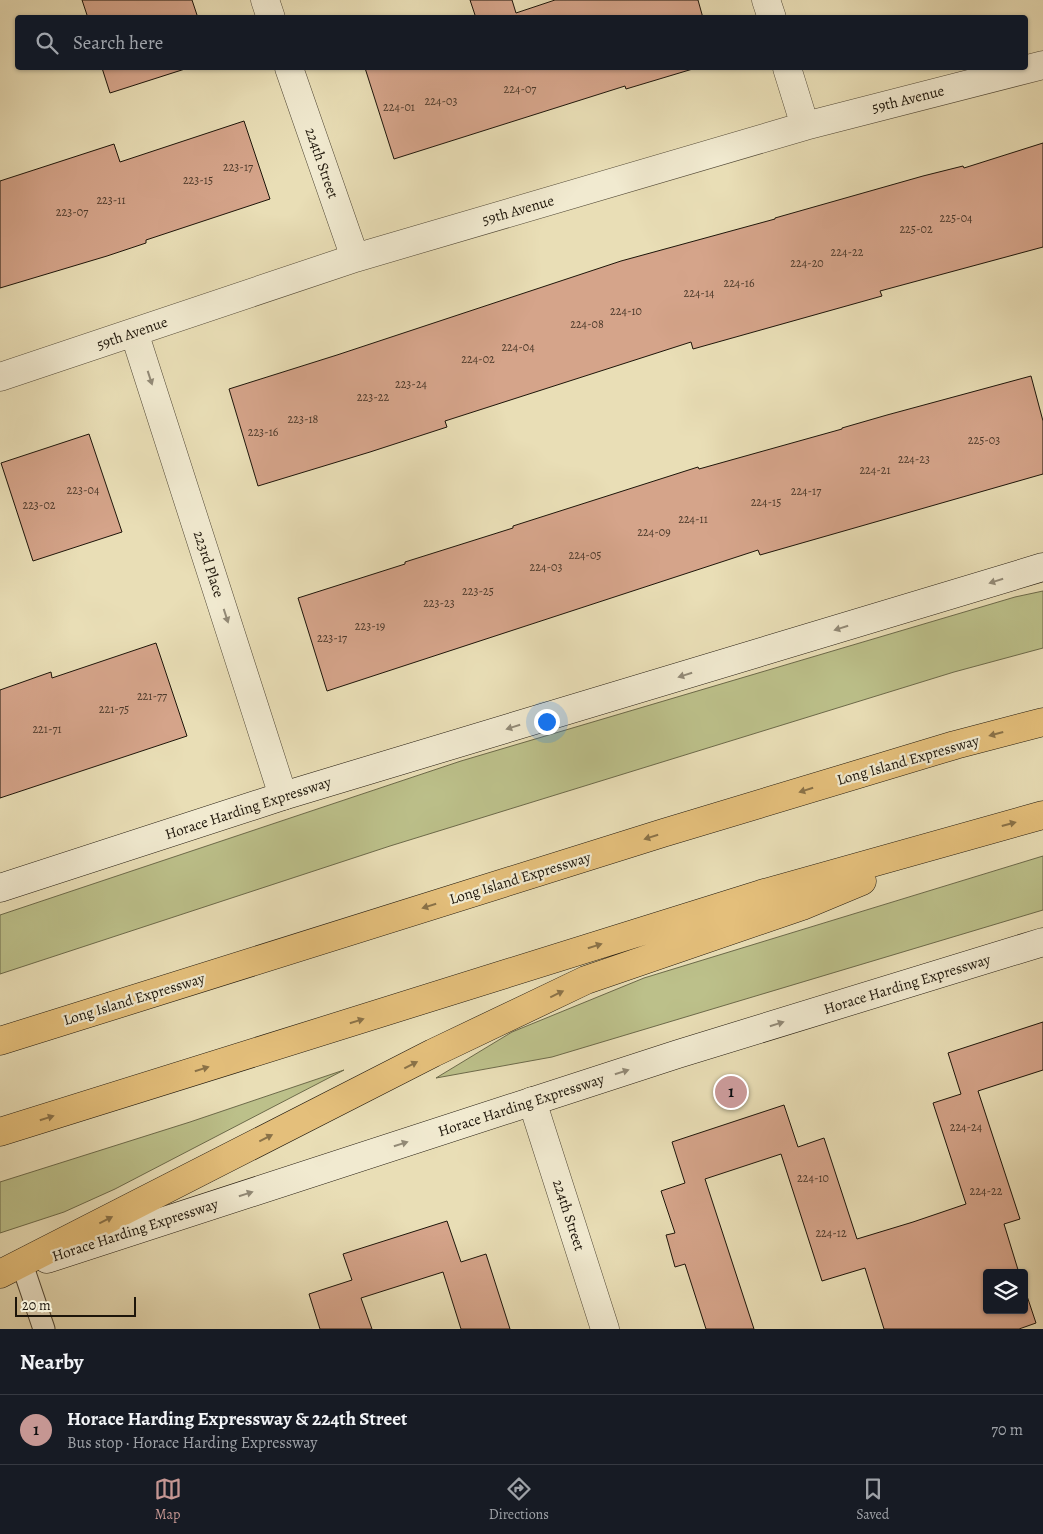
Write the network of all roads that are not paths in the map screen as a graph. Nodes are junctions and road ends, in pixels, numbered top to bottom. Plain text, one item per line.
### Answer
1 (265, 0) edge
2 (766, 0) edge
3 (270, 15) edge
4 (771, 15) edge
5 (1043, 65) edge
6 (1028, 69) edge
7 (290, 70) edge
8 (788, 70) edge
9 (1023, 70) edge
10 (805, 126) junction
11 (355, 258) junction
12 (134, 332) junction
13 (0, 377) edge
14 (1043, 567) edge
15 (1043, 722) edge
16 (283, 796) junction
17 (1043, 815) edge
18 (975, 833) junction
19 (0, 888) edge
20 (1043, 942) edge
21 (0, 1041) edge
22 (532, 1101) junction
23 (0, 1132) edge
24 (8, 1271) edge
25 (44, 1329) edge
26 (605, 1329) edge

1 - 3 main road
2 - 4 main road
5 - 6 main road, 59th Avenue
7 - 11 main road, 224th Street
8 - 10 main road
9 - 10 main road, 59th Avenue
10 - 11 main road, 59th Avenue
11 - 12 main road, 59th Avenue
12 - 13 main road, 59th Avenue
12 -> 16 main road, 223rd Place
14 -> 16 main road, Horace Harding Expressway
15 -> 21 highway, Long Island Expressway
16 - 19 main road, Horace Harding Expressway
18 -> 17 highway
23 -> 18 highway
24 -> 18 highway
22 -> 20 main road, Horace Harding Expressway
24 -> 22 main road, Horace Harding Expressway
22 - 26 main road, 224th Street
24 - 25 lane

